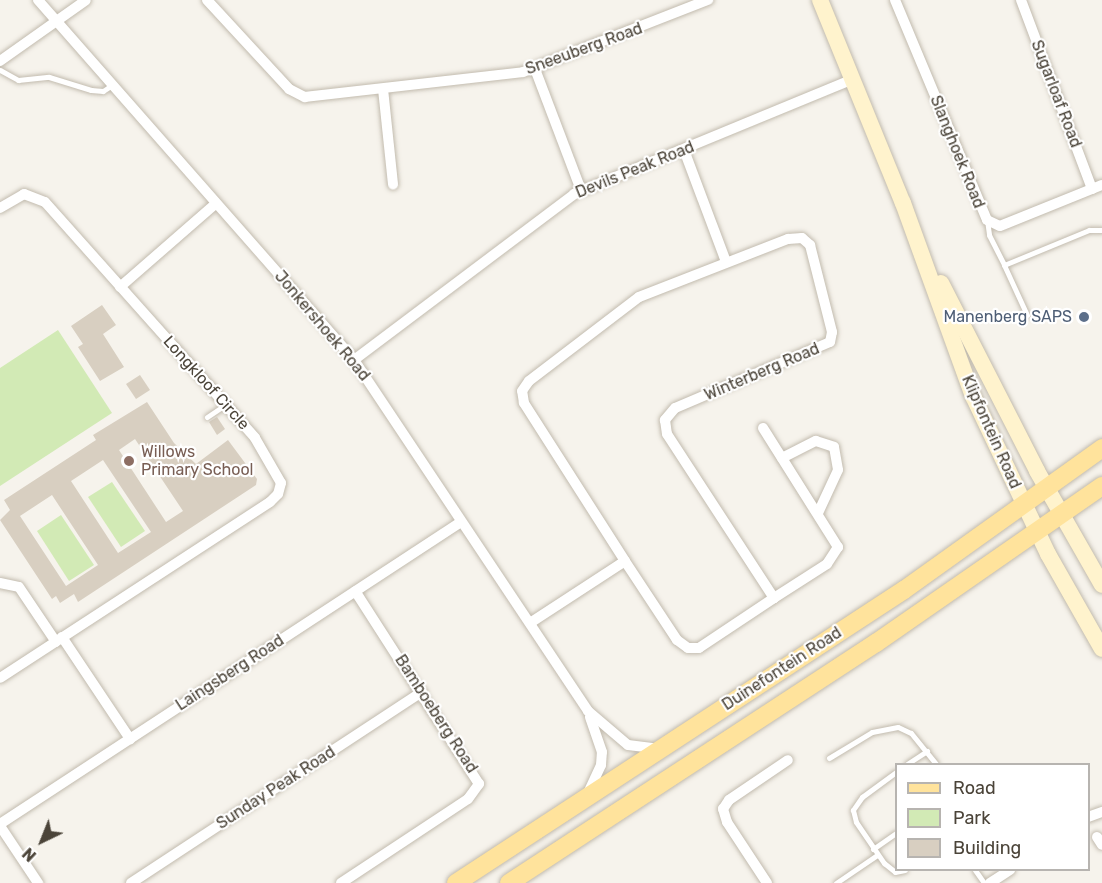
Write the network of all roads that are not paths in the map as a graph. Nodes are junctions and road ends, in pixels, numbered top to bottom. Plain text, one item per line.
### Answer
1 (38, 0) edge
2 (86, 0) edge
3 (207, 0) edge
4 (708, 0) edge
5 (820, 0) edge
6 (895, 0) edge
7 (1021, 0) edge
8 (57, 23) junction
9 (0, 61) edge
10 (535, 69) junction
11 (0, 70) edge
12 (851, 81) junction
13 (112, 85) junction
14 (383, 89) junction
15 (684, 150) junction
16 (393, 184) dead end
17 (1097, 187) edge
18 (581, 190) junction
19 (215, 204) junction
20 (903, 204) junction
21 (0, 208) edge
22 (987, 220) junction
23 (1102, 230) edge
24 (726, 262) junction
25 (1004, 265) junction
26 (120, 287) junction
27 (1027, 315) dead end
28 (354, 360) junction
29 (225, 405) junction
30 (207, 417) dead end
31 (763, 428) dead end
32 (1102, 448) edge
33 (782, 458) junction
34 (1102, 486) edge
35 (1047, 488) junction
36 (1024, 505) junction
37 (818, 513) junction
38 (1062, 513) junction
39 (461, 522) junction
40 (1037, 531) junction
41 (625, 561) junction
42 (0, 583) edge
43 (1102, 585) edge
44 (356, 591) junction
45 (774, 598) junction
46 (530, 623) junction
47 (59, 640) junction
48 (1102, 649) edge
49 (0, 678) edge
50 (422, 692) junction
51 (588, 711) junction
52 (130, 739) junction
53 (660, 749) junction
54 (927, 751) junction
55 (829, 758) dead end
56 (788, 759) dead end
57 (911, 763) edge
58 (935, 763) edge
59 (895, 774) edge
60 (585, 798) junction
61 (0, 825) edge
62 (895, 834) edge
63 (873, 849) junction
64 (877, 855) junction
65 (900, 871) edge
66 (1007, 871) edge
67 (38, 883) edge
68 (131, 883) edge
69 (341, 883) edge
70 (456, 883) edge
71 (509, 883) edge
72 (766, 883) edge
73 (836, 883) edge
74 (990, 883) edge

1 - 8 street, Jonkershoek Road
2 - 8 street
3 - 14 street, Sneeuberg Road
4 - 10 street, Sneeuberg Road
5 - 12 main road, Klipfontein Road
6 - 22 street, Slanghoek Road
7 - 17 street, Sugarloaf Road
8 - 9 street
8 - 13 street, Jonkershoek Road
10 - 14 street, Sneeuberg Road
10 - 18 street
11 - 13 lane
12 - 15 street, Devils Peak Road
12 - 20 main road, Klipfontein Road
13 - 19 street, Jonkershoek Road
14 - 16 street
15 - 18 street, Devils Peak Road
15 - 24 street
17 - 22 street, Slanghoek Road
18 - 28 street, Devils Peak Road
19 - 26 street
19 - 28 street, Jonkershoek Road
20 - 35 main road, Klipfontein Road
20 - 36 main road, Klipfontein Road
21 - 26 street, Longkloof Circle
22 - 25 lane
23 - 25 lane
24 - 41 street, Winterberg Road
24 - 45 street, Winterberg Road
25 - 27 lane
26 - 29 street, Longkloof Circle
28 - 39 street, Jonkershoek Road
29 - 30 lane
29 - 47 street, Longkloof Circle
31 - 33 street
32 - 35 main road, Duinefontein Road
33 - 37 street
33 - 37 street
34 - 38 main road, Duinefontein Road
35 - 36 main road, Duinefontein Road
35 - 38 main road, Klipfontein Road
36 - 40 main road, Klipfontein Road
36 - 53 main road, Duinefontein Road
37 - 45 street
38 - 40 main road, Duinefontein Road
38 - 43 main road, Klipfontein Road
39 - 44 street, Laingsberg Road
39 - 46 street, Jonkershoek Road
40 - 48 main road, Klipfontein Road
40 - 71 main road, Duinefontein Road
41 - 45 street, Winterberg Road
41 - 46 street
42 - 47 street
44 - 50 street, Bamboeberg Road
44 - 52 street, Laingsberg Road
46 - 51 street, Jonkershoek Road
47 - 49 street, Longkloof Circle
47 - 52 street
50 - 68 street, Sunday Peak Road
50 - 69 street, Bamboeberg Road
51 - 53 street, Jonkershoek Road
51 - 60 street, Jonkershoek Road
52 - 61 street, Laingsberg Road
53 - 60 main road, Duinefontein Road
54 - 55 lane
54 - 57 lane
54 - 58 lane
56 - 72 street
59 - 63 lane
60 - 70 main road, Duinefontein Road
61 - 67 street
62 - 63 lane
63 - 64 lane
64 - 65 lane
64 - 73 lane
66 - 74 street

